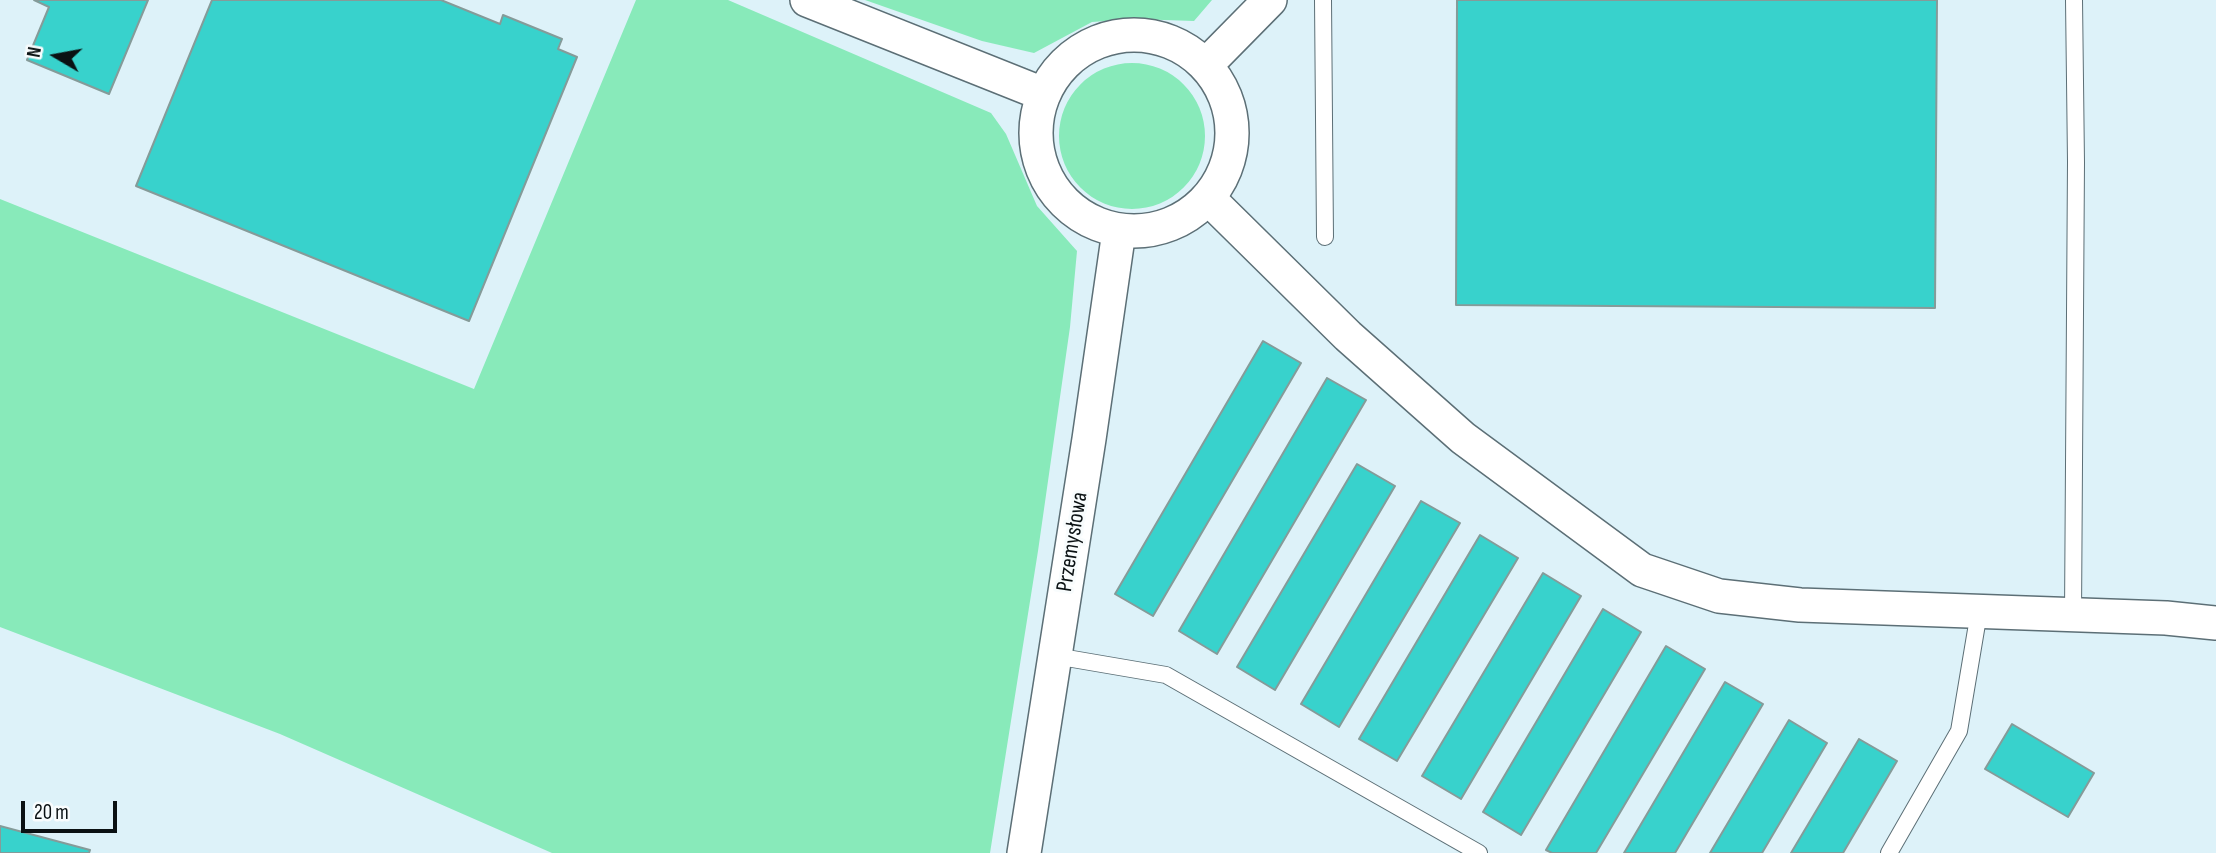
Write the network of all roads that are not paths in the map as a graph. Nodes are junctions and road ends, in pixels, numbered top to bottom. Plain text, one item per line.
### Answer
1 (807, 0) edge
2 (1270, 0) edge
3 (1323, 0) edge
4 (2074, 0) edge
5 (1206, 65) junction
6 (1043, 94) junction
7 (1208, 198) junction
8 (1119, 231) junction
9 (1325, 237) dead end
10 (1979, 612) junction
11 (2073, 615) junction
12 (2216, 623) edge
13 (1055, 656) junction
14 (1024, 853) edge
15 (1479, 853) edge
16 (1889, 853) edge

1 - 6 street
2 - 5 street
3 - 9 lane
4 - 11 lane
5 - 6 street
5 - 7 street
6 - 8 street
7 - 8 street
7 - 10 street
8 - 13 street, Przemysłowa
10 - 11 street
10 - 16 lane
11 - 12 street
13 - 14 street, Przemysłowa
13 - 15 lane

